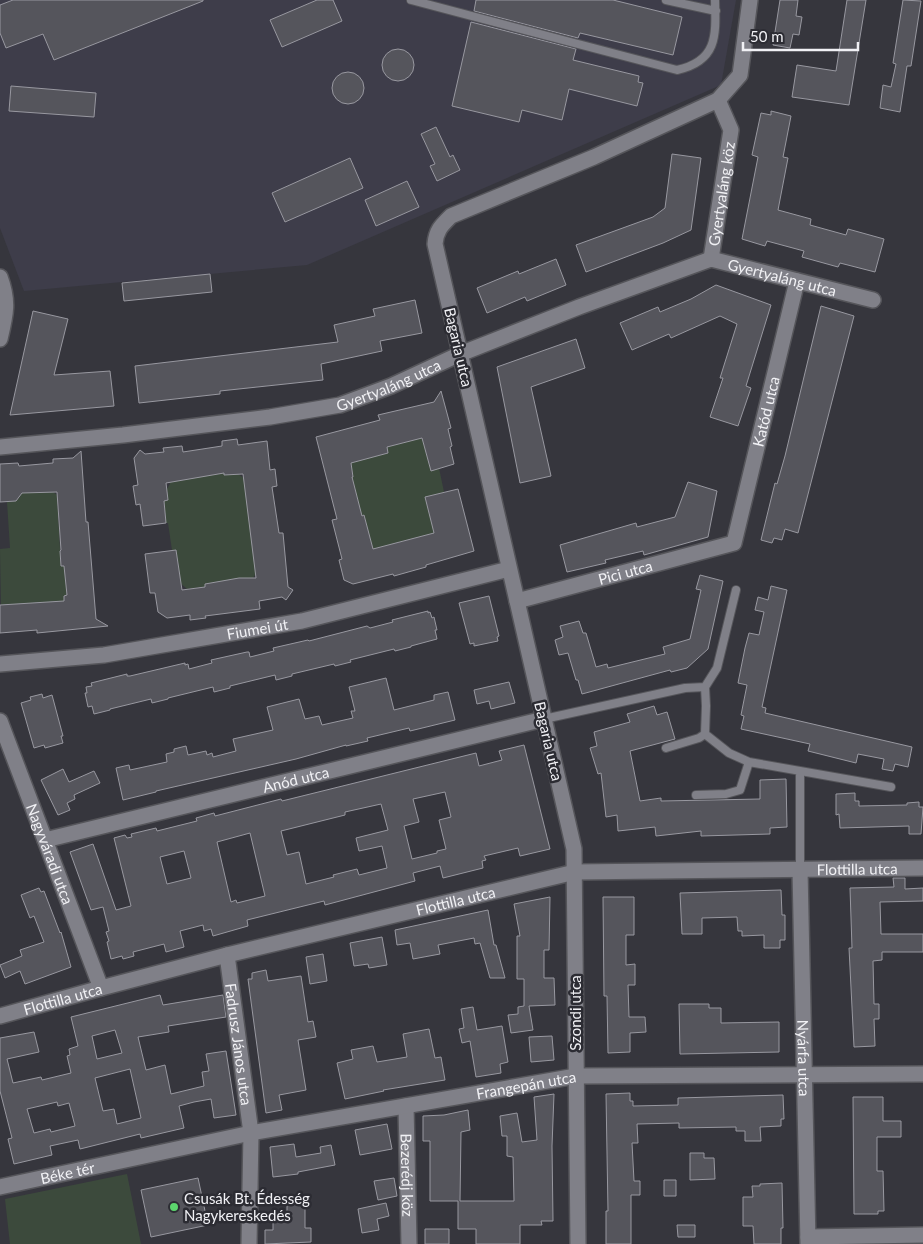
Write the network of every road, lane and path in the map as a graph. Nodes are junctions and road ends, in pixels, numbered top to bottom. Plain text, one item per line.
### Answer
1 (411, 0) edge
2 (666, 0) edge
3 (715, 0) edge
4 (750, 0) edge
5 (716, 11) junction
6 (718, 100) junction
7 (711, 259) junction
8 (0, 277) edge
9 (797, 281) junction
10 (873, 300) dead end
11 (0, 339) edge
12 (460, 354) junction
13 (0, 447) edge
14 (734, 543) joint
15 (510, 568) junction
16 (736, 590) dead end
17 (517, 601) junction
18 (0, 664) edge
19 (705, 687) junction
20 (544, 719) junction
21 (0, 721) edge
22 (705, 734) junction
23 (666, 748) dead end
24 (749, 762) junction
25 (800, 772) junction
26 (891, 787) dead end
27 (696, 795) dead end
28 (45, 840) junction
29 (923, 868) edge
30 (800, 870) junction
31 (575, 872) junction
32 (227, 956) junction
33 (101, 988) junction
34 (0, 1016) edge
35 (805, 1074) junction
36 (923, 1074) edge
37 (576, 1076) junction
38 (406, 1106) junction
39 (251, 1133) junction
40 (135, 1158) joint
41 (0, 1187) edge
42 (923, 1235) edge
43 (808, 1241) edge
44 (249, 1244) edge
45 (409, 1244) edge
46 (578, 1244) edge

1 - 5 lane
2 - 5 lane
3 - 5 lane
4 - 6 street, Bagaria utca
6 - 7 street, Gyertyaláng köz
6 - 12 street, Bagaria utca
7 - 9 street, Gyertyaláng utca
7 - 12 street, Gyertyaláng utca
8 - 11 street
9 - 10 street, Gyertyaláng utca
9 - 14 street, Katód utca
12 - 13 street, Gyertyaláng utca
12 - 15 street, Bagaria utca
14 - 17 street, Pici utca
15 - 17 street, Bagaria utca
15 - 18 street, Fiumei út
16 - 19 lane
17 - 20 street, Bagaria utca
19 - 20 lane
19 - 22 lane
20 - 28 street, Anód utca
20 - 31 street, Bagaria utca
21 - 28 street, Nagyváradi utca
22 - 23 lane
22 - 24 lane
24 - 25 lane
24 - 27 lane
25 - 26 lane
25 - 30 lane
28 - 33 street, Nagyváradi utca
29 - 30 street, Flottilla utca
30 - 31 street, Flottilla utca
30 - 35 street, Nyárfa utca
31 - 32 street, Flottilla utca
31 - 37 street, Szondi utca
32 - 33 street, Flottilla utca
32 - 39 street, Fadrusz János utca
33 - 34 street, Flottilla utca
35 - 36 street, Frangepán utca
35 - 37 street, Frangepán utca
35 - 43 street, Nyárfa utca
37 - 38 street, Frangepán utca
37 - 46 street, Szondi utca
38 - 39 street, Frangepán utca
38 - 45 street, Bezerédj köz
39 - 40 street, Frangepán utca
39 - 44 street
40 - 41 street, Béke tér
42 - 43 street

